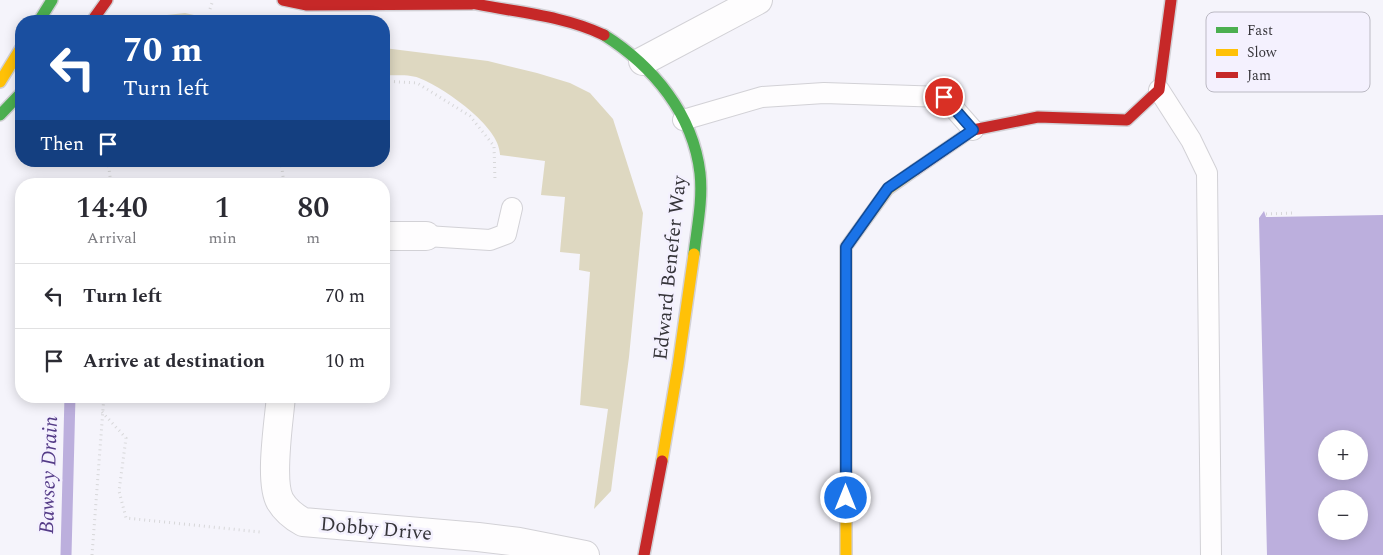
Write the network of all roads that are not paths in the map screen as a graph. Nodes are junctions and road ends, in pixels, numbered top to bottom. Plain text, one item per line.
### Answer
1 (52, 0) edge
2 (107, 0) edge
3 (283, 0) edge
4 (457, 0) edge
5 (758, 0) edge
6 (1171, 0) edge
7 (472, 4) junction
8 (715, 10) edge
9 (43, 15) edge
10 (96, 15) edge
11 (15, 58) edge
12 (643, 61) junction
13 (0, 82) edge
14 (1159, 90) junction
15 (15, 99) edge
16 (0, 115) edge
17 (682, 120) junction
18 (973, 130) junction
19 (512, 208) road end
20 (390, 236) edge
21 (426, 236) joint
22 (281, 403) edge
23 (585, 555) edge
24 (644, 555) edge
25 (846, 555) edge
26 (1212, 555) edge

1 - 9 street
2 - 10 street
3 - 7 street, Edward Benefer Way
4 - 7 street, Edward Benefer Way
5 - 8 street
6 - 14 street
7 - 12 street, Edward Benefer Way
8 - 12 street
11 - 13 street
12 - 17 street, Edward Benefer Way
14 - 18 street
14 - 26 lane
15 - 16 street
17 - 18 lane
17 - 24 street, Edward Benefer Way
18 - 25 street
19 - 21 lane
20 - 21 street
22 - 23 street, Dobby Drive

